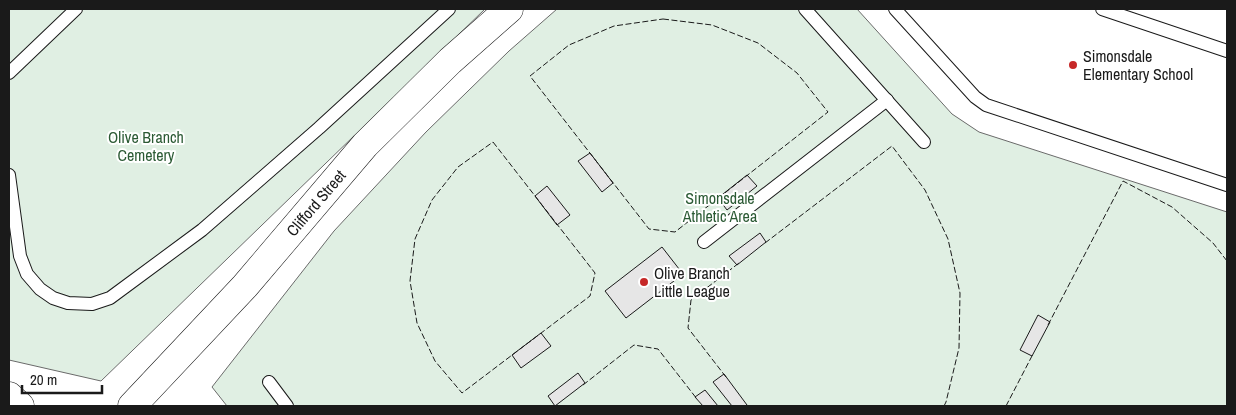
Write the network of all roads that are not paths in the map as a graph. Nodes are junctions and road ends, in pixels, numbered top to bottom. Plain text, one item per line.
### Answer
1 (76, 9) edge
2 (449, 9) edge
3 (509, 9) edge
4 (805, 9) edge
5 (895, 9) edge
6 (1102, 9) edge
7 (1227, 51) edge
8 (9, 73) edge
9 (886, 100) junction
10 (924, 142) dead end
11 (9, 175) edge
12 (1227, 185) edge
13 (704, 242) dead end
14 (268, 382) dead end
15 (9, 396) edge
16 (20, 406) edge
17 (132, 406) edge
18 (287, 406) edge

1 - 8 lane
2 - 11 lane
3 - 17 street, Clifford Street
4 - 9 lane
5 - 12 lane
6 - 7 lane
9 - 10 lane
9 - 13 lane
14 - 18 lane
15 - 16 street

